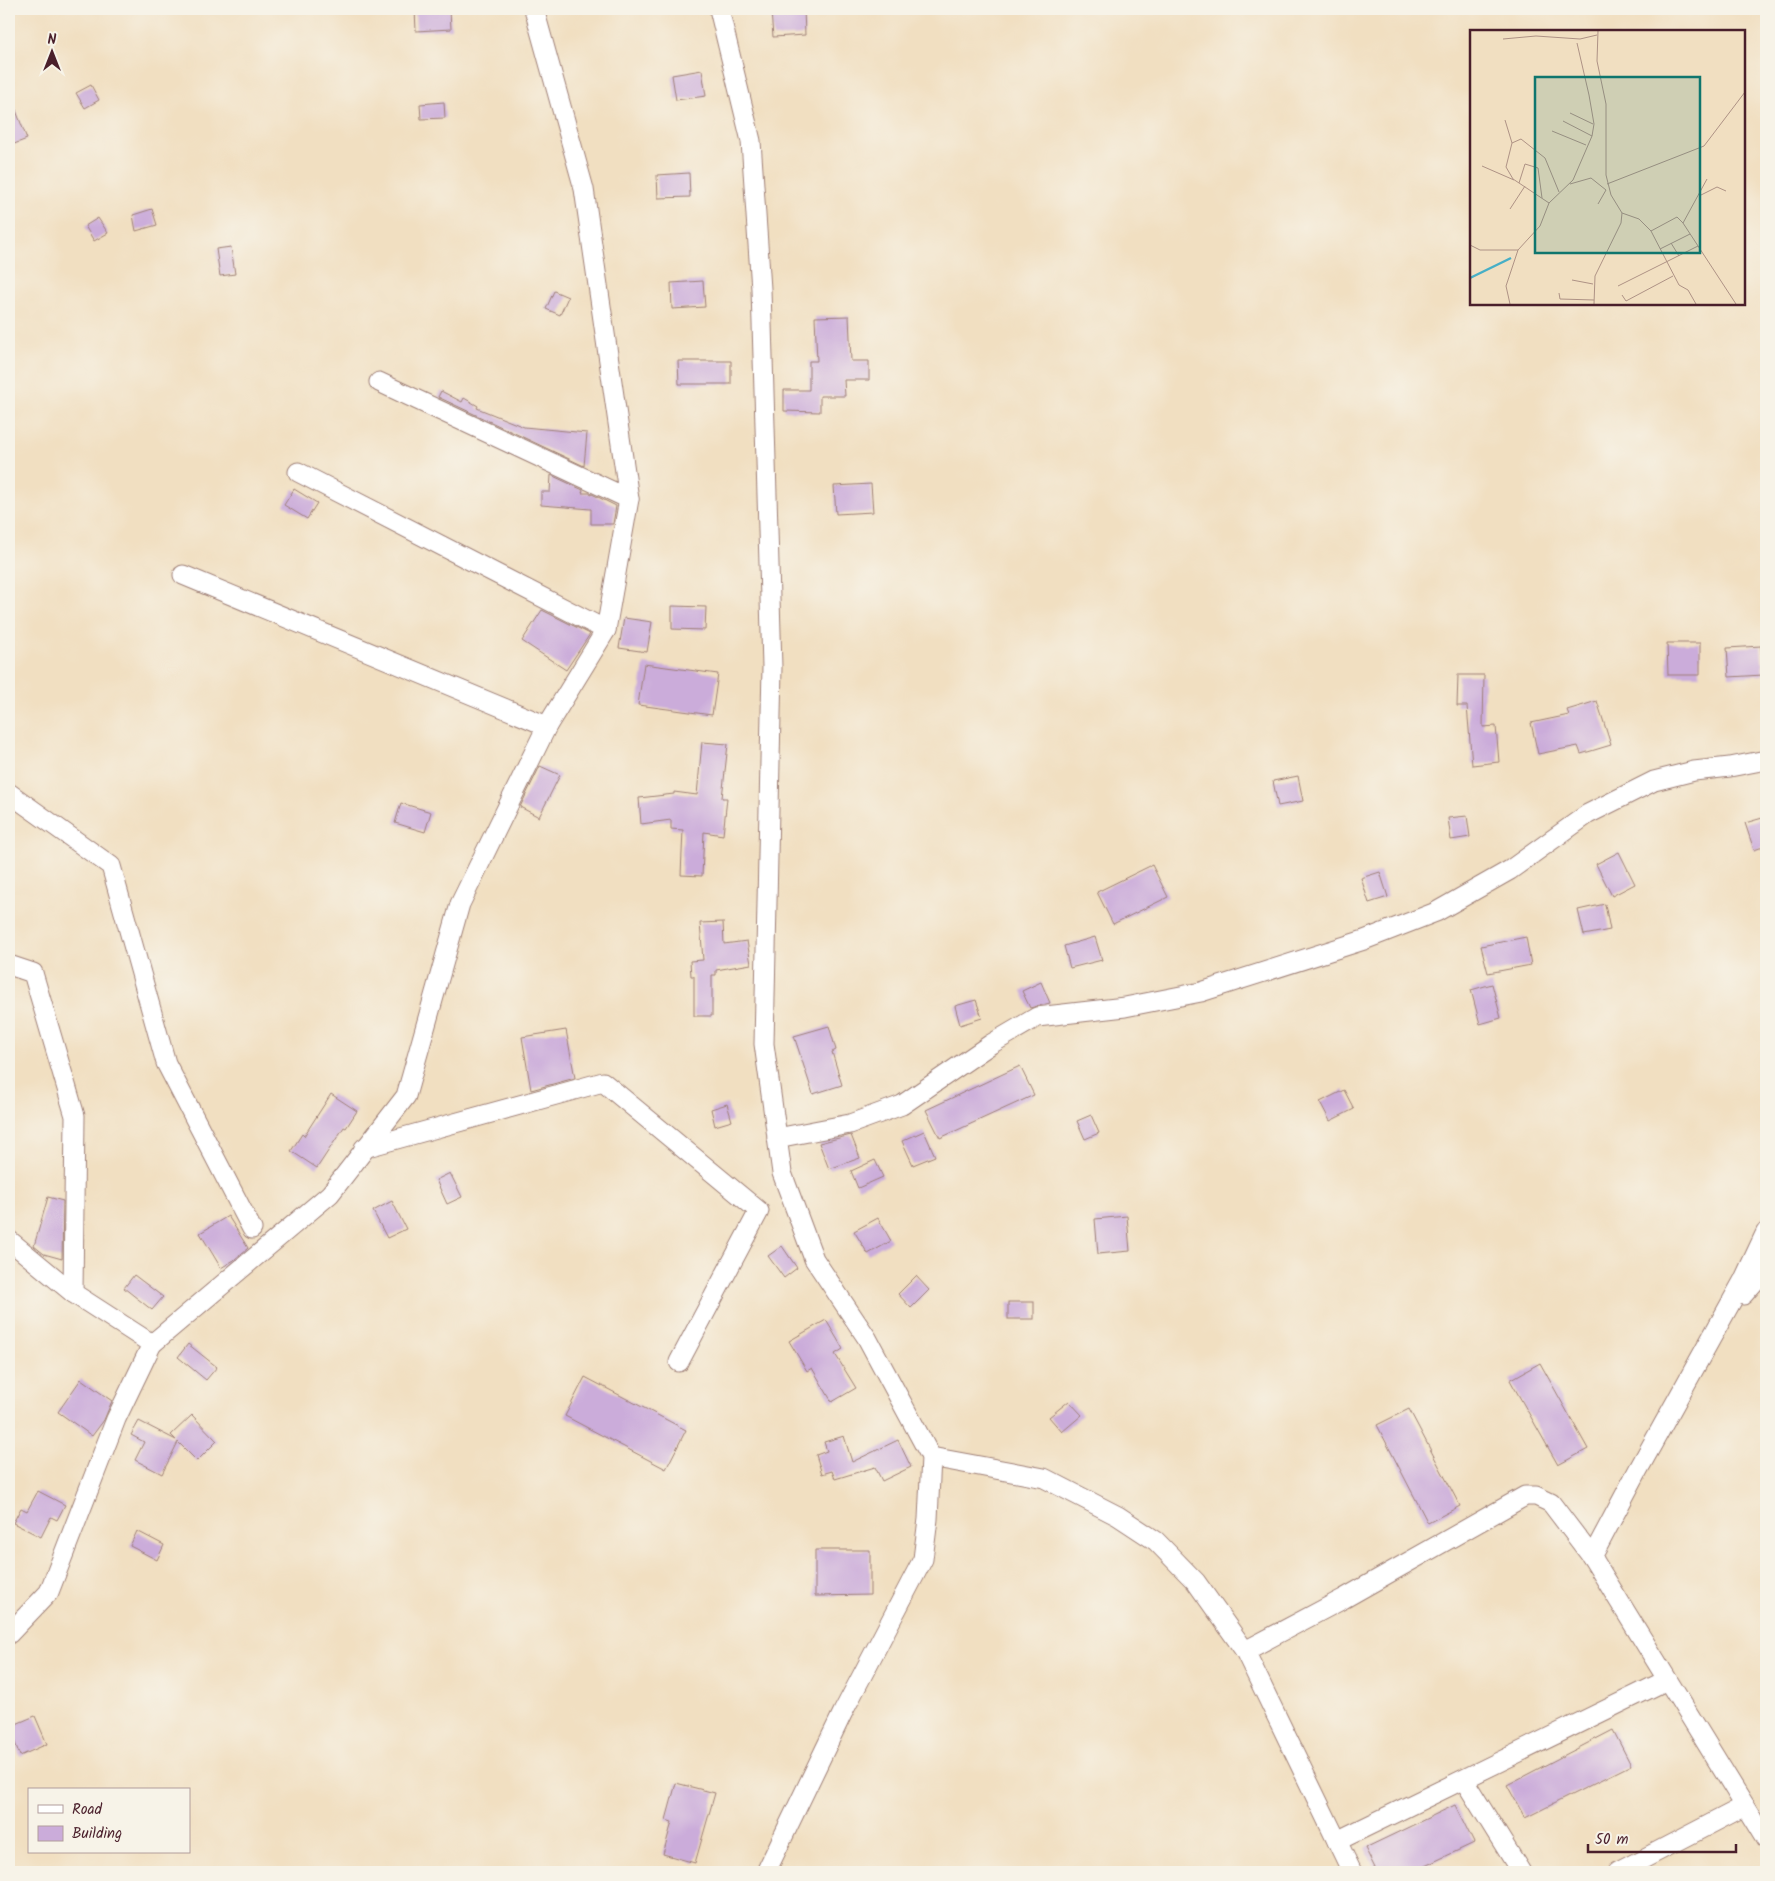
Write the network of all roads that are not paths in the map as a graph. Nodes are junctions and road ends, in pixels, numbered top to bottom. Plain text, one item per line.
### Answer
1 (534, 9) edge
2 (719, 9) edge
3 (379, 382) dead end
4 (298, 472) dead end
5 (629, 499) junction
6 (183, 575) dead end
7 (606, 630) junction
8 (547, 726) junction
9 (1766, 760) edge
10 (9, 793) edge
11 (9, 965) edge
12 (777, 1138) junction
13 (364, 1148) junction
14 (252, 1229) dead end
15 (1766, 1232) edge
16 (9, 1240) edge
17 (1766, 1269) edge
18 (73, 1294) junction
19 (1720, 1321) junction
20 (152, 1344) junction
21 (679, 1362) dead end
22 (931, 1457) junction
23 (1592, 1557) junction
24 (9, 1634) edge
25 (1245, 1650) junction
26 (1668, 1680) junction
27 (1464, 1780) junction
28 (1745, 1806) junction
29 (1766, 1840) edge
30 (1336, 1841) junction
31 (766, 1872) edge
32 (1352, 1872) edge
33 (1521, 1872) edge
34 (1618, 1872) edge

1 - 5 street
2 - 12 street
3 - 5 street
4 - 7 street
5 - 7 street
6 - 8 street
7 - 8 street
8 - 13 street
9 - 12 street
10 - 14 street
11 - 18 street
12 - 22 street
13 - 20 street
13 - 21 street
15 - 19 street
16 - 18 street
17 - 19 street
18 - 20 street
19 - 23 street
20 - 24 street
22 - 25 street
22 - 31 street
23 - 25 street
23 - 26 street
25 - 30 street
26 - 27 street
26 - 28 street
27 - 30 street
27 - 33 street
28 - 29 street
28 - 34 street
30 - 32 street

